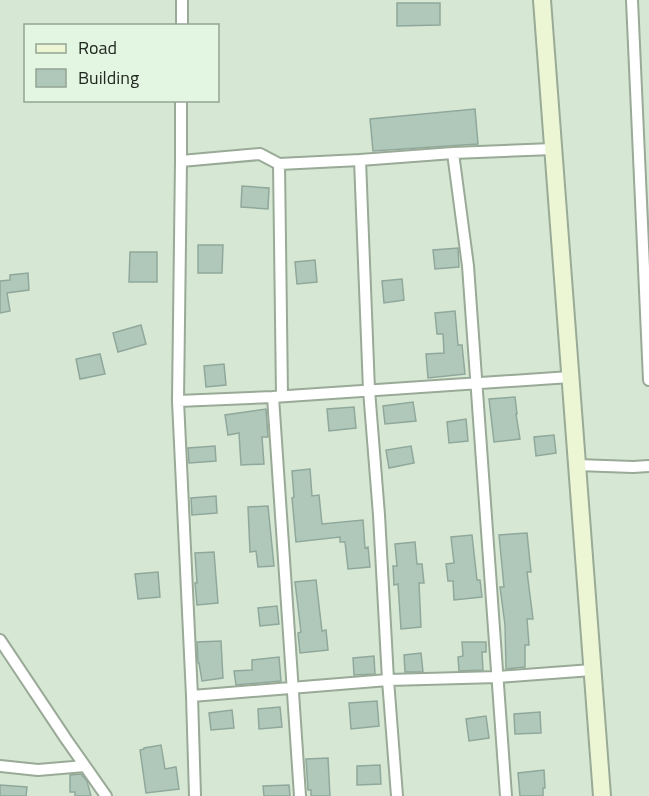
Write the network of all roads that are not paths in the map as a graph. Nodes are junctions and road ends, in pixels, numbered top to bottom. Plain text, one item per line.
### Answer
1 (182, 0) edge
2 (542, 0) edge
3 (632, 0) edge
4 (182, 24) edge
5 (182, 102) edge
6 (553, 149) junction
7 (453, 153) junction
8 (360, 160) junction
9 (181, 161) junction
10 (279, 164) junction
11 (570, 377) junction
12 (649, 380) edge
13 (476, 383) junction
14 (369, 390) junction
15 (278, 396) junction
16 (178, 400) junction
17 (577, 465) junction
18 (649, 466) edge
19 (0, 640) edge
20 (592, 670) junction
21 (498, 677) junction
22 (388, 680) junction
23 (291, 687) junction
24 (192, 696) junction
25 (0, 766) edge
26 (85, 766) junction
27 (106, 796) edge
28 (195, 796) edge
29 (300, 796) edge
30 (397, 796) edge
31 (506, 796) edge
32 (602, 796) edge

1 - 4 street
2 - 6 main road
3 - 12 street
5 - 9 street
6 - 7 street
6 - 11 main road
7 - 8 street
7 - 13 street
8 - 10 street
8 - 14 street
9 - 10 street
9 - 16 street
10 - 15 street
11 - 13 street
11 - 17 main road
13 - 14 street
13 - 21 street
14 - 15 street
14 - 22 street
15 - 16 street
15 - 23 street
16 - 24 street
17 - 18 street
17 - 20 main road
19 - 26 street
20 - 21 street
20 - 32 main road
21 - 22 street
21 - 31 street
22 - 23 street
22 - 30 street
23 - 24 street
23 - 29 street
24 - 28 street
25 - 26 street
26 - 27 street

